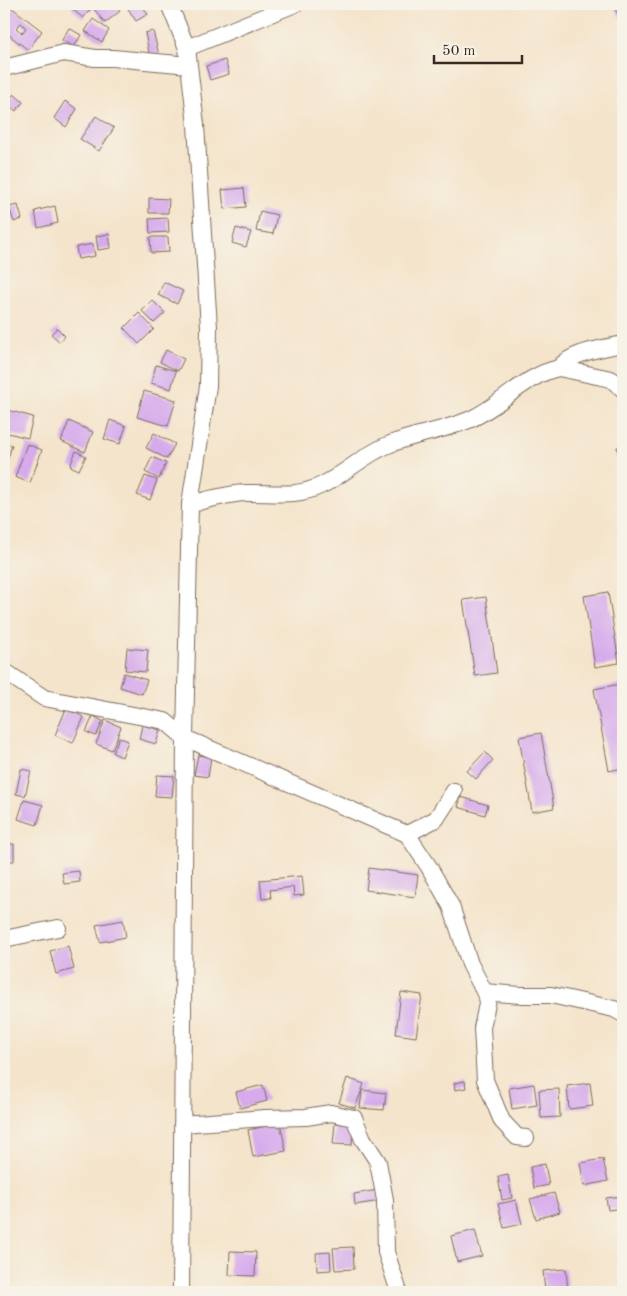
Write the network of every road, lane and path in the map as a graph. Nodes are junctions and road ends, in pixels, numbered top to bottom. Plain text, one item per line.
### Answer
1 (168, 4) edge
2 (295, 4) edge
3 (187, 48) junction
4 (189, 65) junction
5 (4, 68) edge
6 (623, 344) edge
7 (559, 368) junction
8 (623, 389) edge
9 (190, 504) junction
10 (4, 671) edge
11 (185, 738) junction
12 (454, 791) dead end
13 (407, 834) junction
14 (58, 928) dead end
15 (4, 940) edge
16 (484, 992) junction
17 (623, 1014) edge
18 (182, 1124) junction
19 (526, 1138) dead end
20 (181, 1292) edge
21 (399, 1292) edge

1 - 3 street
2 - 3 street
3 - 4 street
4 - 5 street
4 - 9 street
6 - 7 street
7 - 8 street
7 - 9 street
9 - 11 street
10 - 11 street
11 - 13 street
11 - 18 street
12 - 13 street
13 - 16 street
14 - 15 street
16 - 17 street
16 - 19 street
18 - 20 street
18 - 21 street

